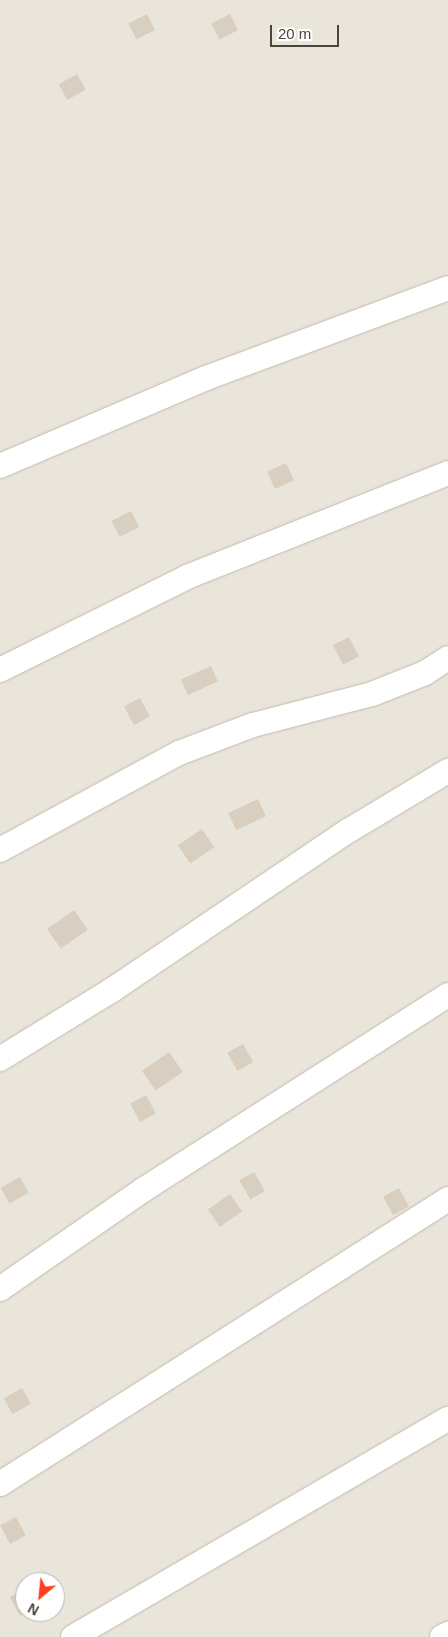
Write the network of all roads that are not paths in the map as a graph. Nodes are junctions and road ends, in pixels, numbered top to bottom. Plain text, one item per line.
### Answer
1 (448, 288) edge
2 (0, 466) edge
3 (448, 473) edge
4 (448, 658) edge
5 (0, 670) edge
6 (448, 771) edge
7 (0, 850) edge
8 (448, 995) edge
9 (0, 1059) edge
10 (448, 1199) edge
11 (0, 1289) edge
12 (448, 1419) edge
13 (0, 1484) edge
14 (448, 1634) edge
15 (73, 1637) edge
16 (442, 1637) edge

1 - 2 street
3 - 5 street
4 - 7 street
6 - 9 street
8 - 11 street
10 - 13 street
12 - 15 street
14 - 16 street

